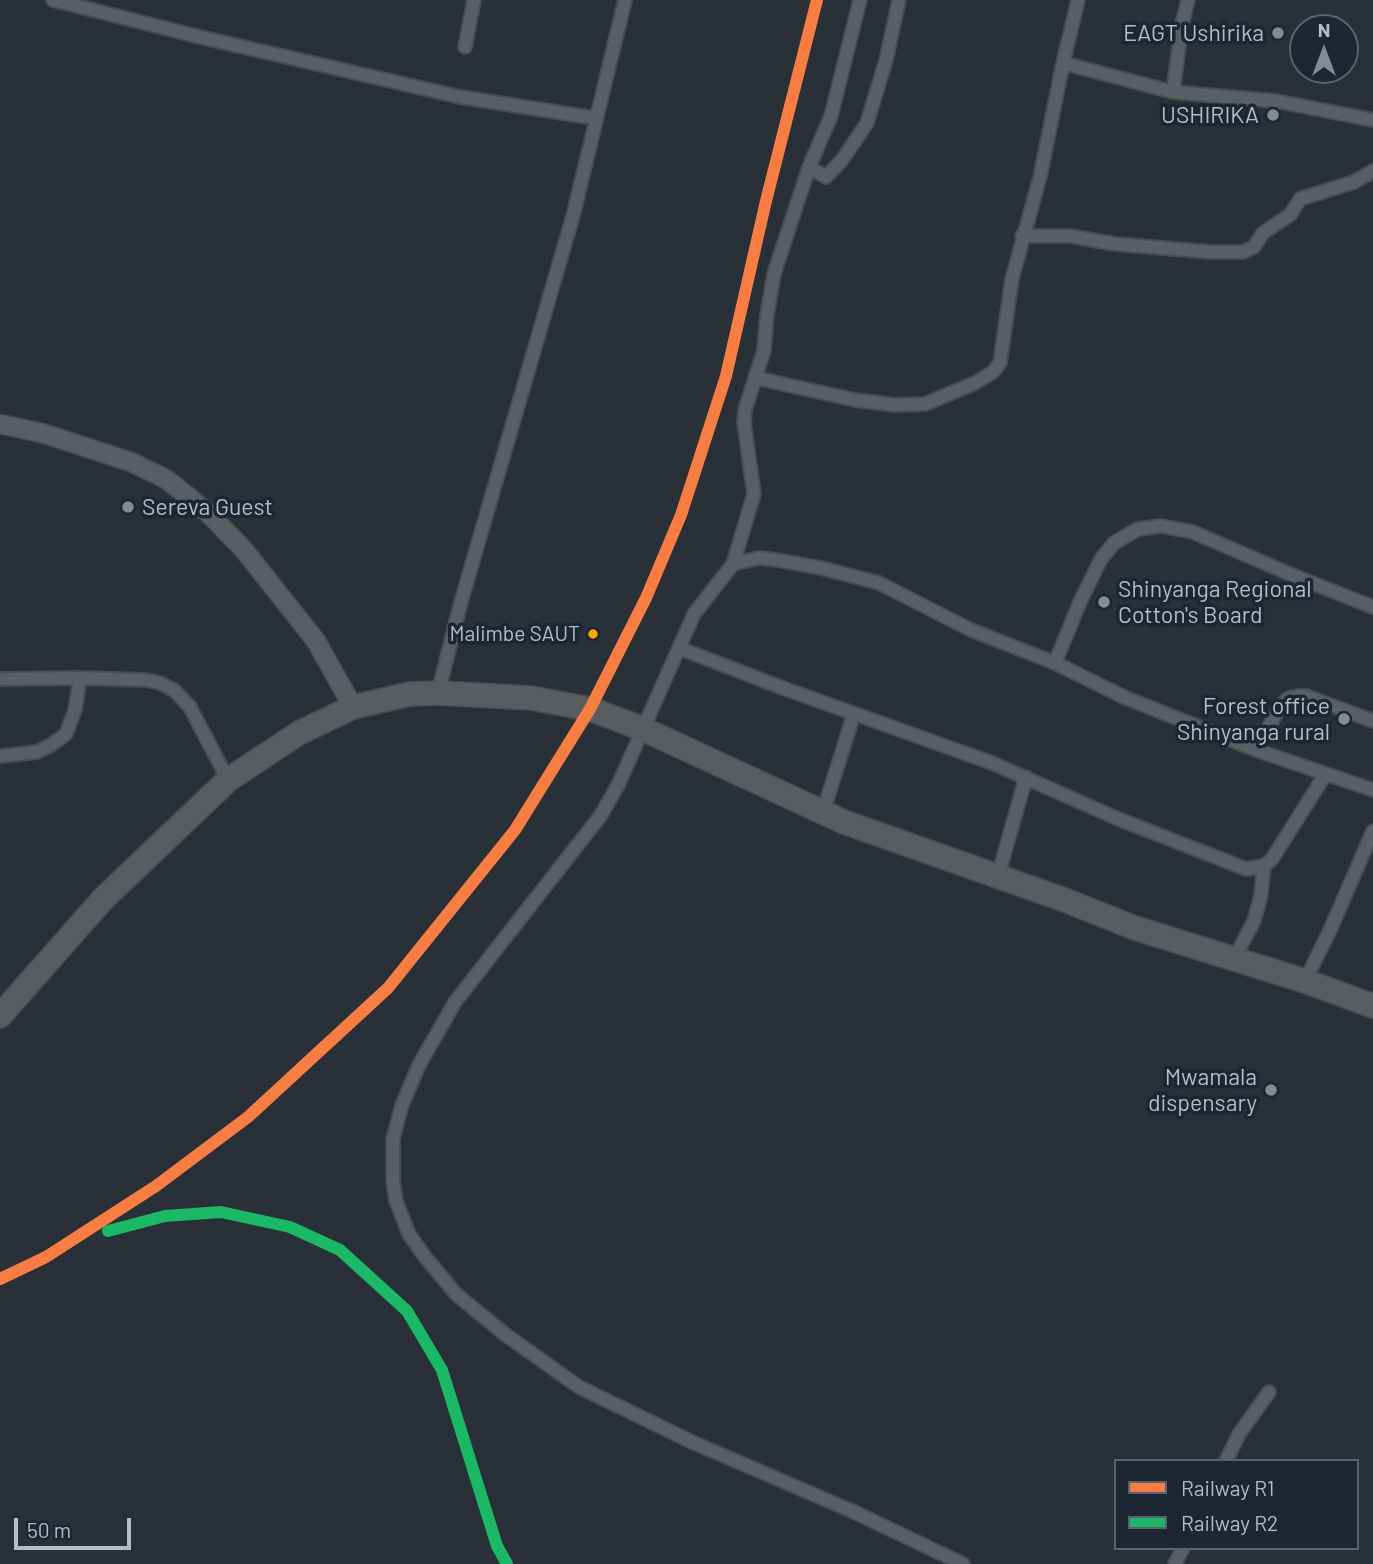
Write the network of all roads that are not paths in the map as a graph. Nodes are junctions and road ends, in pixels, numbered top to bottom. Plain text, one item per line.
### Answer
1 (53, 0) edge
2 (474, 0) edge
3 (625, 0) edge
4 (860, 0) edge
5 (899, 0) edge
6 (1078, 0) edge
7 (1188, 0) edge
8 (465, 47) dead end
9 (1063, 63) junction
10 (1173, 92) junction
11 (595, 118) junction
12 (1373, 120) edge
13 (809, 167) junction
14 (1373, 171) edge
15 (1022, 236) junction
16 (756, 378) junction
17 (0, 424) edge
18 (733, 564) junction
19 (1373, 607) edge
20 (678, 648) junction
21 (1055, 663) junction
22 (80, 678) junction
23 (0, 679) edge
24 (438, 693) junction
25 (353, 707) junction
26 (854, 714) junction
27 (1373, 722) edge
28 (643, 729) junction
29 (1256, 750) junction
30 (0, 756) edge
31 (1325, 775) junction
32 (1026, 777) junction
33 (228, 780) junction
34 (1373, 790) edge
35 (823, 813) junction
36 (1373, 831) edge
37 (1264, 866) junction
38 (998, 876) junction
39 (1234, 959) junction
40 (1305, 981) junction
41 (1373, 1006) edge
42 (0, 1016) edge
43 (1269, 1392) dead end
44 (1227, 1459) edge
45 (963, 1564) edge

1 - 11 street
2 - 8 street
3 - 11 street
4 - 13 street
5 - 13 street
6 - 9 street
7 - 10 street
9 - 10 street
9 - 15 street
10 - 12 street
11 - 24 street
13 - 16 street
14 - 15 street
15 - 16 street
16 - 18 street
17 - 25 street
18 - 20 street
18 - 21 street
19 - 21 street
20 - 26 street
20 - 28 street
21 - 29 street
22 - 23 street
22 - 30 street
22 - 33 street
24 - 25 highway
24 - 28 highway
25 - 33 highway
26 - 32 street
26 - 35 street
27 - 29 street
28 - 35 highway
28 - 45 street
29 - 31 street
31 - 34 street
31 - 37 street
32 - 37 street
32 - 38 street
33 - 42 highway
35 - 38 highway
36 - 40 street
37 - 39 street
38 - 39 highway
39 - 40 highway
40 - 41 highway
43 - 44 street

